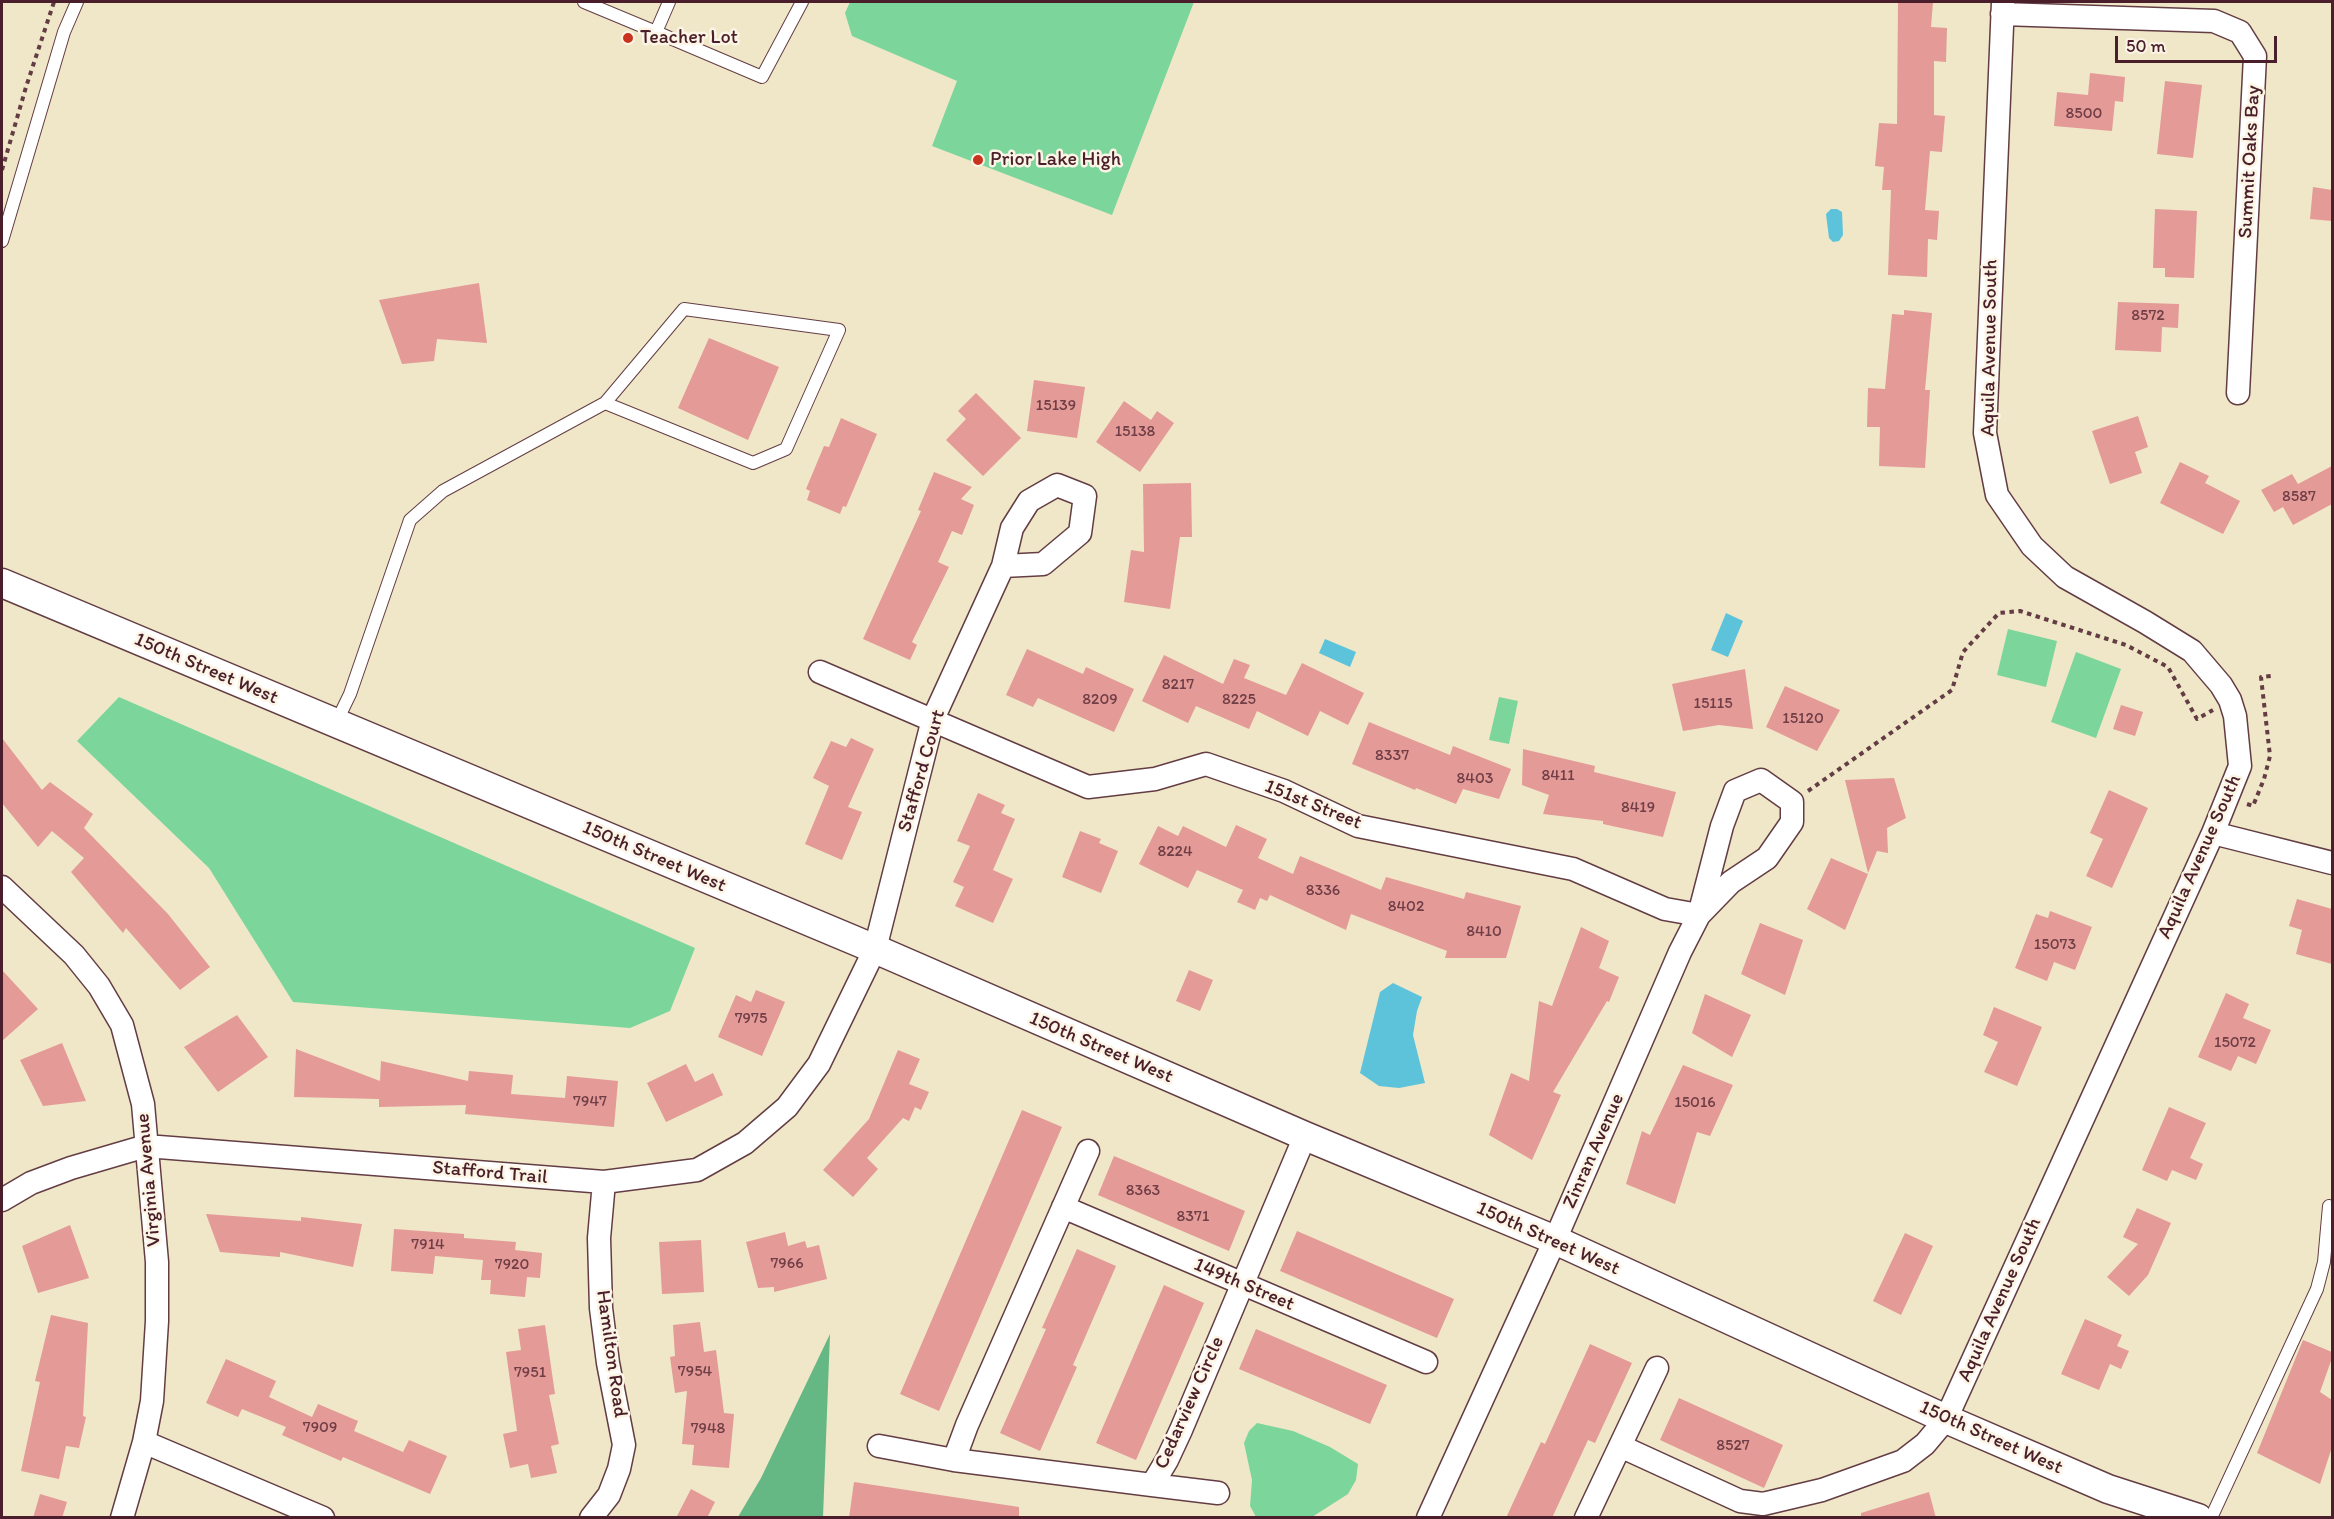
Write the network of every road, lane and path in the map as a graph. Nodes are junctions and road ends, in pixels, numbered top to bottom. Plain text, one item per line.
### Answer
1 (54, 2) edge
2 (77, 2) edge
3 (584, 2) edge
4 (669, 2) edge
5 (802, 2) edge
6 (2003, 8) edge
7 (656, 32) junction
8 (2, 170) edge
9 (2, 241) edge
10 (2238, 393) dead end
11 (605, 403) junction
12 (1003, 566) dead end
13 (2, 583) edge
14 (820, 672) dead end
15 (2230, 700) junction
16 (933, 720) junction
17 (336, 723) junction
18 (1792, 802) junction
19 (2213, 832) junction
20 (2332, 863) edge
21 (2, 887) edge
22 (1700, 915) junction
23 (874, 949) junction
24 (1305, 1136) junction
25 (146, 1146) junction
26 (1088, 1151) dead end
27 (604, 1182) junction
28 (2, 1200) edge
29 (2329, 1206) dead end
30 (1063, 1207) junction
31 (1555, 1240) junction
32 (1243, 1285) junction
33 (1426, 1362) dead end
34 (1657, 1368) dead end
35 (1946, 1419) junction
36 (144, 1442) junction
37 (879, 1446) dead end
38 (1620, 1446) junction
39 (954, 1460) junction
40 (1152, 1485) junction
41 (1218, 1493) dead end
42 (122, 1518) edge
43 (323, 1518) edge
44 (591, 1518) edge
45 (1428, 1518) edge
46 (1586, 1518) edge
47 (2198, 1518) edge
48 (2211, 1518) edge

1 - 8 path
2 - 9 lane
3 - 7 lane
4 - 7 lane
5 - 7 lane
6 - 10 street, Summit Oaks Bay
6 - 15 street, Aquila Avenue South
11 - 11 lane
11 - 17 lane
12 - 16 street, Stafford Court
13 - 17 street, 150th Street West
14 - 16 street, 151st Street
15 - 18 path
15 - 19 street, Aquila Avenue South
16 - 22 street, 151st Street
16 - 23 street, Stafford Court
17 - 23 street, 150th Street West
18 - 22 street, Zinran Avenue
18 - 22 street, Zinran Avenue
19 - 20 street
19 - 35 street, Aquila Avenue South
21 - 25 street, Virginia Avenue
22 - 31 street, Zinran Avenue
23 - 24 street, 150th Street West
23 - 27 street, Stafford Trail
24 - 31 street, 150th Street West
24 - 32 street, Cedarview Circle
25 - 27 street, Stafford Trail
25 - 28 street, Stafford Trail
25 - 36 street, Virginia Avenue
26 - 30 street
27 - 44 street, Hamilton Road
29 - 48 lane
30 - 32 street, 149th Street
30 - 39 street
31 - 35 street, 150th Street West
31 - 45 street, Zinran Avenue
32 - 33 street, 149th Street
32 - 40 street, Cedarview Circle
34 - 38 street
35 - 38 street, Aquila Avenue South
35 - 47 street, 150th Street West
36 - 42 street, Virginia Avenue
36 - 43 street
37 - 39 street, Cedarview Circle
38 - 46 street
39 - 40 street, Cedarview Circle
40 - 41 street

